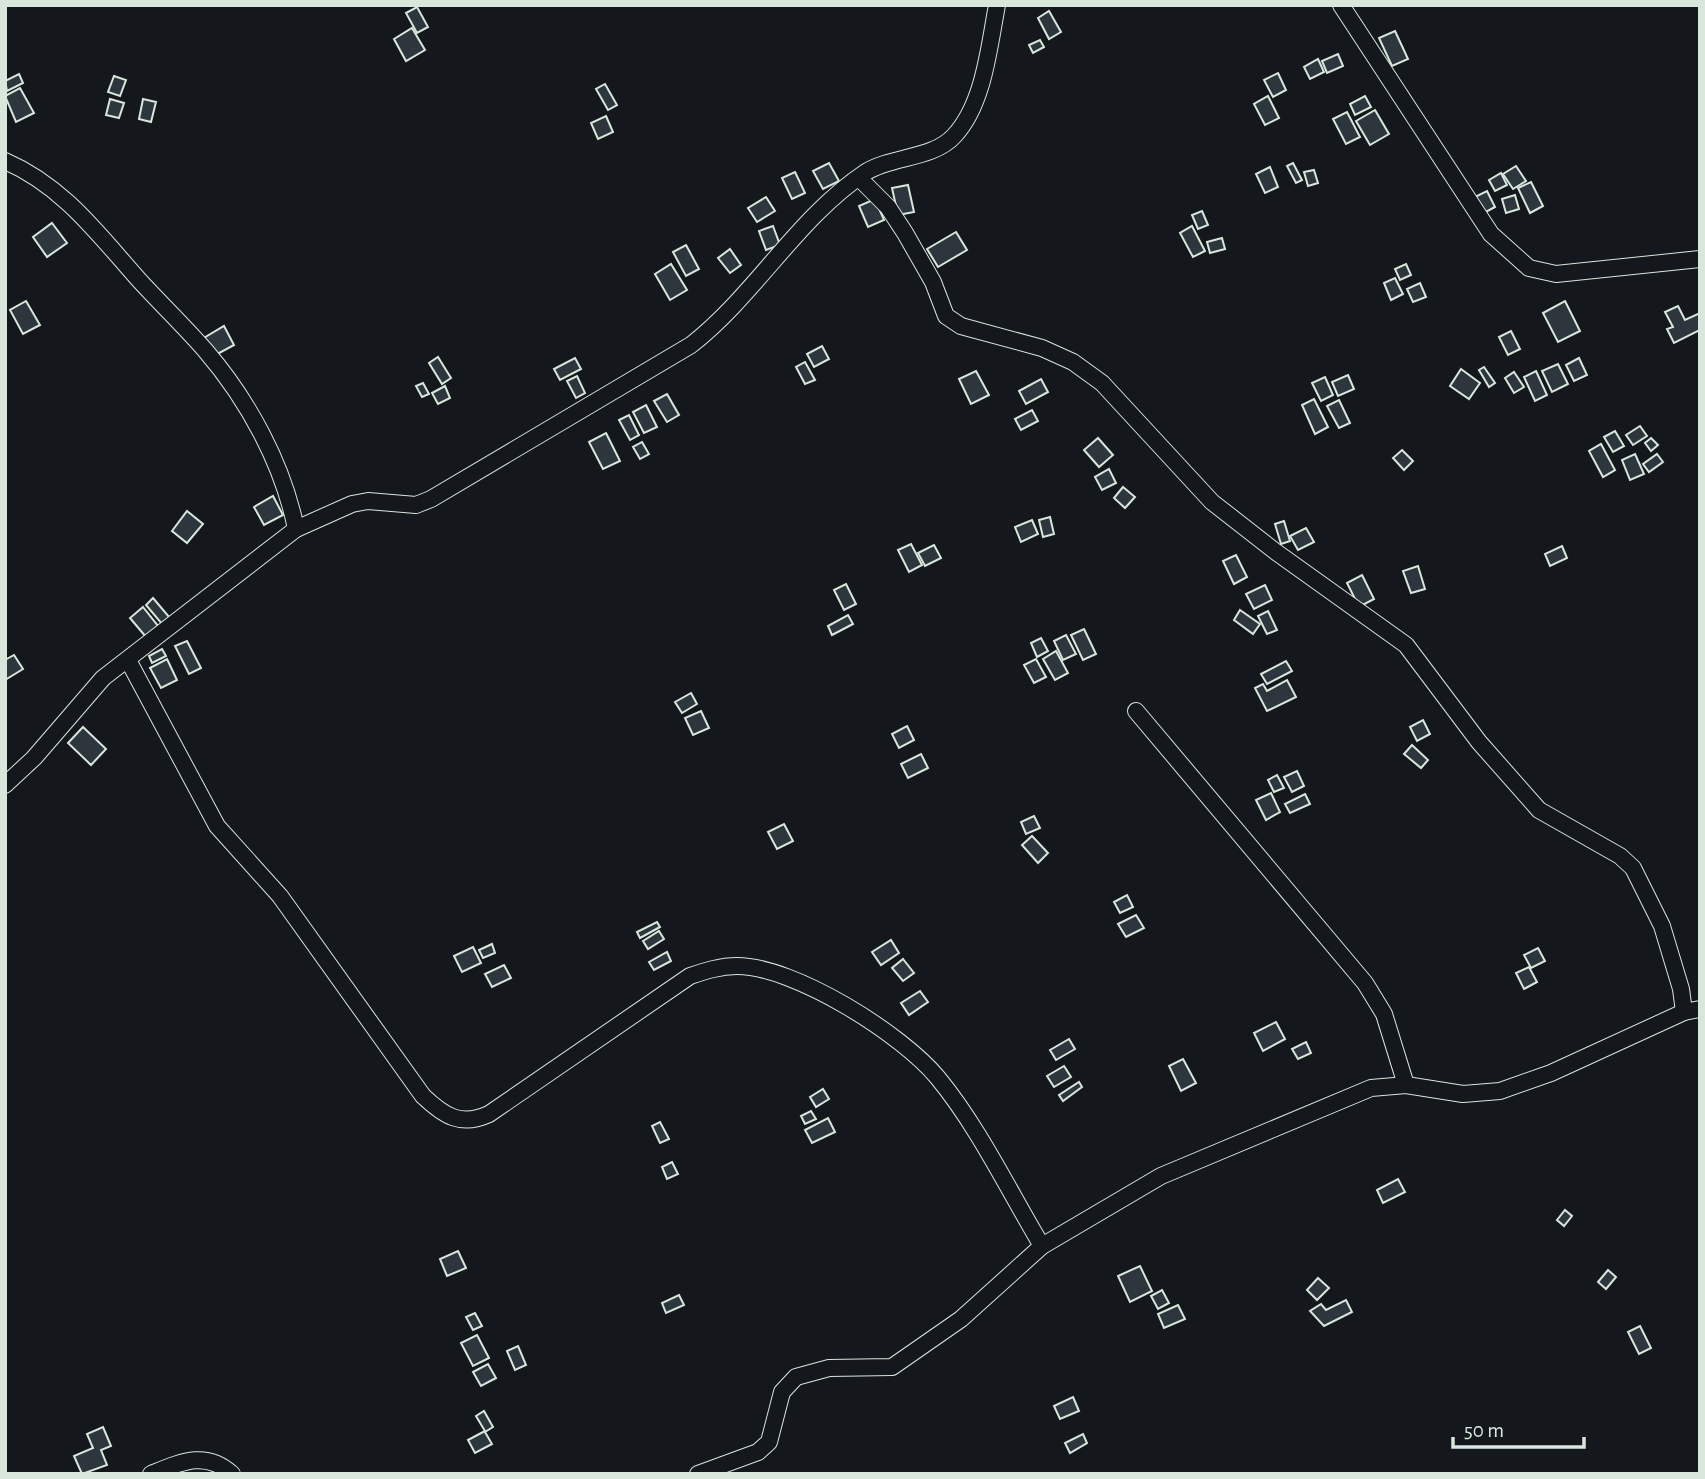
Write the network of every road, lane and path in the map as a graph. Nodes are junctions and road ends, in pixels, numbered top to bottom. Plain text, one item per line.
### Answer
1 (997, 5) edge
2 (1341, 5) edge
3 (5, 160) edge
4 (859, 178) junction
5 (1700, 259) edge
6 (296, 529) junction
7 (128, 660) junction
8 (1136, 711) dead end
9 (5, 785) edge
10 (1692, 1010) edge
11 (1406, 1085) junction
12 (1042, 1246) junction
13 (151, 1474) edge
14 (232, 1474) edge
15 (698, 1474) edge

1 - 4 street
2 - 5 street
3 - 6 street
4 - 6 street
4 - 10 street
6 - 7 street
7 - 9 street
7 - 12 street
8 - 11 street
10 - 11 street
11 - 12 street
12 - 15 street
13 - 14 street

